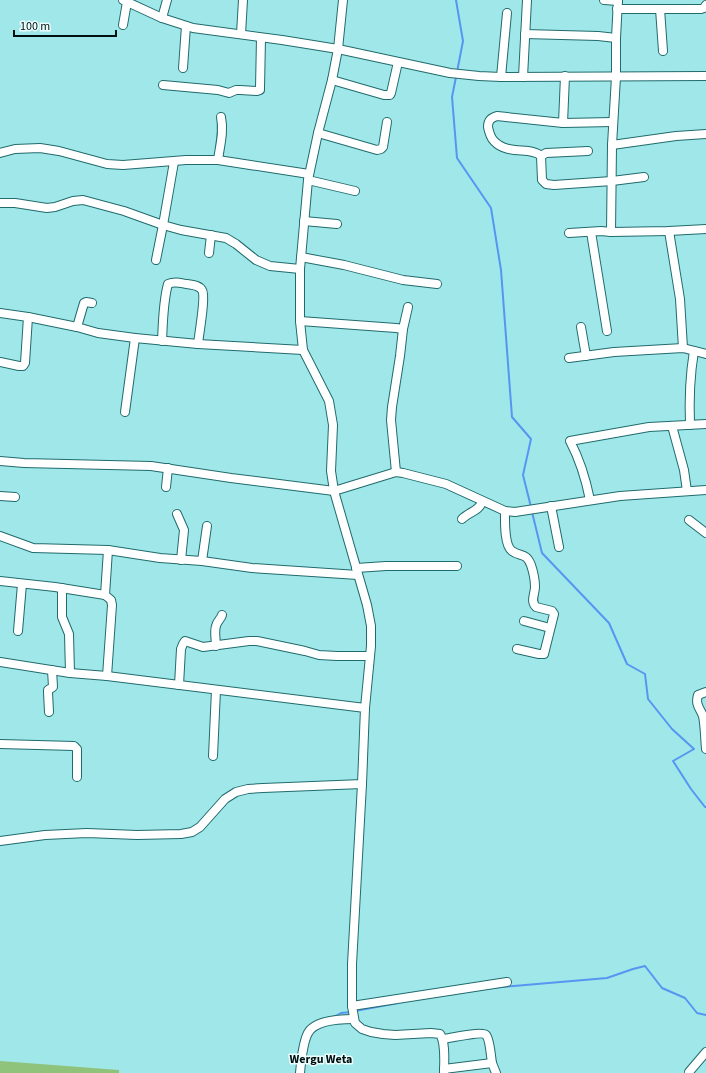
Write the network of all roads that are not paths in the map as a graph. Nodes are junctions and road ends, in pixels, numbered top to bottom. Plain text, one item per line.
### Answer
1 (167, 0) edge
2 (243, 0) edge
3 (343, 0) edge
4 (527, 0) edge
5 (604, 0) edge
6 (125, 1) edge
7 (618, 3) edge
8 (706, 5) edge
9 (660, 9) junction
10 (507, 13) dead end
11 (162, 18) junction
12 (123, 25) dead end
13 (186, 26) junction
14 (241, 34) junction
15 (525, 34) junction
16 (261, 38) junction
17 (616, 38) junction
18 (338, 49) junction
19 (663, 51) dead end
20 (398, 62) junction
21 (183, 68) dead end
22 (565, 76) junction
23 (706, 76) edge
24 (502, 77) junction
25 (523, 77) junction
26 (616, 77) junction
27 (332, 80) junction
28 (163, 85) dead end
29 (221, 118) dead end
30 (387, 122) dead end
31 (614, 122) junction
32 (563, 123) junction
33 (318, 133) junction
34 (706, 134) edge
35 (612, 145) junction
36 (588, 151) dead end
37 (0, 153) edge
38 (541, 156) junction
39 (218, 160) junction
40 (174, 162) junction
41 (308, 177) junction
42 (644, 177) dead end
43 (612, 181) junction
44 (355, 191) dead end
45 (0, 203) edge
46 (304, 221) junction
47 (337, 224) dead end
48 (163, 225) junction
49 (706, 228) edge
50 (669, 231) junction
51 (591, 232) junction
52 (611, 232) junction
53 (569, 233) dead end
54 (210, 235) junction
55 (209, 253) dead end
56 (301, 257) junction
57 (156, 260) dead end
58 (300, 268) junction
59 (437, 284) dead end
60 (92, 304) dead end
61 (408, 307) dead end
62 (0, 314) edge
63 (28, 317) junction
64 (300, 321) junction
65 (77, 327) junction
66 (581, 327) dead end
67 (403, 329) junction
68 (607, 331) dead end
69 (135, 338) junction
70 (162, 341) junction
71 (198, 344) junction
72 (682, 348) junction
73 (303, 350) junction
74 (694, 351) junction
75 (706, 354) edge
76 (586, 356) junction
77 (569, 358) dead end
78 (0, 362) edge
79 (125, 412) dead end
80 (706, 424) edge
81 (690, 425) junction
82 (672, 426) junction
83 (0, 460) edge
84 (168, 468) junction
85 (396, 472) junction
86 (166, 487) dead end
87 (706, 490) edge
88 (334, 491) junction
89 (686, 491) junction
90 (0, 496) edge
91 (15, 497) dead end
92 (590, 500) junction
93 (482, 502) junction
94 (547, 507) junction
95 (505, 512) junction
96 (177, 514) dead end
97 (462, 519) dead end
98 (689, 520) dead end
99 (207, 526) dead end
100 (706, 533) edge
101 (0, 536) edge
102 (559, 546) dead end
103 (108, 550) junction
104 (181, 560) junction
105 (202, 561) junction
106 (458, 566) dead end
107 (357, 571) junction
108 (0, 581) edge
109 (22, 584) junction
110 (62, 588) junction
111 (105, 595) junction
112 (222, 615) dead end
113 (524, 621) dead end
114 (550, 628) junction
115 (18, 631) dead end
116 (216, 646) junction
117 (517, 649) dead end
118 (370, 656) junction
119 (0, 662) edge
120 (52, 670) junction
121 (70, 674) junction
122 (106, 676) junction
123 (179, 685) junction
124 (216, 690) junction
125 (706, 692) edge
126 (365, 708) junction
127 (49, 712) dead end
128 (0, 744) edge
129 (706, 749) edge
130 (213, 756) dead end
131 (77, 777) dead end
132 (362, 784) junction
133 (0, 841) edge
134 (507, 982) dead end
135 (353, 1012) junction
136 (443, 1039) junction
137 (706, 1052) edge
138 (492, 1064) junction
139 (444, 1071) edge
140 (689, 1072) edge
141 (300, 1073) edge
142 (496, 1073) edge

1 - 11 street
2 - 14 street
3 - 18 street
4 - 15 street
5 - 7 street
6 - 11 street
6 - 12 street
7 - 9 street
7 - 17 street
8 - 9 street
9 - 19 street
10 - 24 street
11 - 13 street
13 - 14 street
13 - 21 street
14 - 16 street
15 - 17 street
15 - 25 street
16 - 18 street
16 - 28 street
17 - 26 street
18 - 20 street
18 - 27 street
20 - 24 street
20 - 27 street
22 - 25 street
22 - 26 street
22 - 32 street
23 - 26 street
24 - 25 street
26 - 31 street
27 - 33 street
29 - 39 street
30 - 33 street
31 - 32 street
31 - 35 street
32 - 38 street
33 - 41 street
34 - 35 street
35 - 43 street
36 - 38 street
37 - 40 street
38 - 43 street
39 - 40 street
39 - 41 street
40 - 48 street
41 - 44 street
41 - 46 street
42 - 43 street
43 - 52 street
45 - 48 street
46 - 47 street
46 - 56 street
48 - 54 street
48 - 57 street
49 - 50 street
50 - 52 street
50 - 72 street
51 - 52 street
51 - 53 street
51 - 68 street
54 - 55 street
54 - 58 street
56 - 58 street
56 - 59 street
58 - 64 street
60 - 65 street
61 - 67 street
62 - 63 street
63 - 65 street
63 - 78 street
64 - 67 street
64 - 73 street
65 - 69 street
66 - 76 street
67 - 85 street
69 - 70 street
69 - 79 street
70 - 71 street
70 - 71 street
71 - 73 street
72 - 74 street
72 - 76 street
73 - 88 street
74 - 75 street
74 - 81 street
76 - 77 street
80 - 81 street
81 - 82 street
82 - 89 street
82 - 92 street
83 - 84 street
84 - 86 street
84 - 88 street
85 - 88 street
85 - 93 street
87 - 89 street
88 - 107 street
89 - 92 street
90 - 91 street
92 - 94 street
93 - 95 street
93 - 97 street
94 - 95 street
94 - 102 street
95 - 114 street
96 - 104 street
98 - 100 street
99 - 105 street
101 - 103 street
103 - 104 street
103 - 111 street
104 - 105 street
105 - 107 street
106 - 107 street
107 - 118 street
108 - 109 street
109 - 110 street
109 - 115 street
110 - 111 street
110 - 121 street
111 - 122 street
112 - 116 street
113 - 114 street
114 - 117 street
116 - 118 street
116 - 123 street
118 - 126 street
119 - 120 street
120 - 121 street
120 - 127 street
121 - 122 street
122 - 123 street
123 - 124 street
124 - 126 street
124 - 130 street
125 - 129 street
126 - 132 street
128 - 131 street
132 - 133 street
132 - 135 street
134 - 135 street
135 - 136 street
135 - 141 street
136 - 138 street
136 - 139 street
137 - 140 street
138 - 139 street
138 - 142 street

